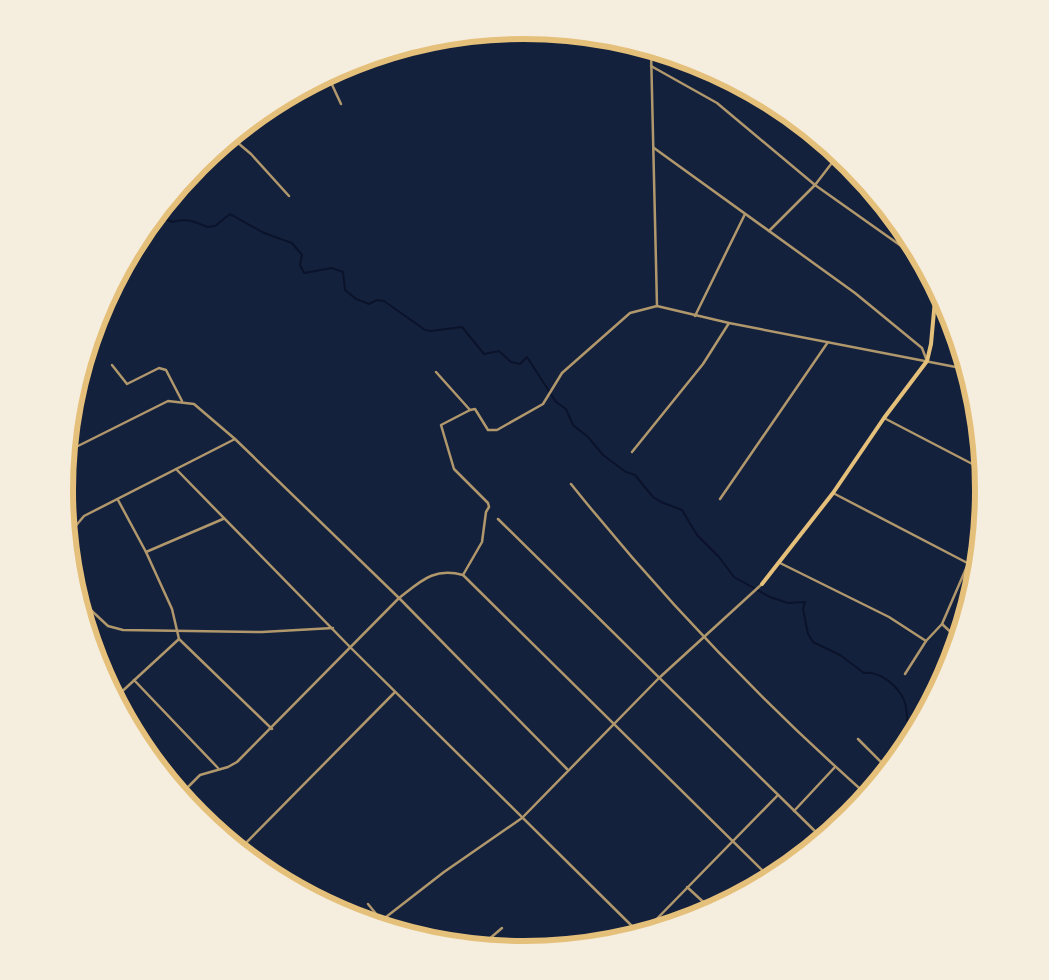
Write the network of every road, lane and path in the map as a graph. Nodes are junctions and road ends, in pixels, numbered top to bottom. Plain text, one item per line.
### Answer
1 (651, 57) edge
2 (652, 66) junction
3 (331, 82) edge
4 (341, 104) dead end
5 (237, 142) edge
6 (654, 148) junction
7 (833, 161) edge
8 (816, 185) junction
9 (289, 196) dead end
10 (745, 214) junction
11 (768, 231) junction
12 (907, 251) edge
13 (934, 302) edge
14 (657, 306) junction
15 (695, 316) junction
16 (730, 324) junction
17 (828, 342) junction
18 (927, 361) junction
19 (112, 365) dead end
20 (958, 367) edge
21 (436, 372) dead end
22 (182, 401) junction
23 (470, 410) junction
24 (884, 418) junction
25 (235, 440) junction
26 (75, 447) edge
27 (632, 452) dead end
28 (975, 465) edge
29 (176, 470) junction
30 (571, 484) dead end
31 (833, 493) junction
32 (720, 498) dead end
33 (118, 500) junction
34 (223, 518) junction
35 (498, 519) dead end
36 (75, 527) edge
37 (146, 552) junction
38 (780, 562) junction
39 (968, 563) joint
40 (463, 575) junction
41 (762, 584) joint
42 (399, 598) junction
43 (90, 609) edge
44 (942, 624) junction
45 (333, 628) junction
46 (179, 630) junction
47 (952, 634) edge
48 (705, 637) junction
49 (179, 639) junction
50 (926, 641) junction
51 (351, 648) junction
52 (905, 674) dead end
53 (659, 678) junction
54 (134, 680) junction
55 (121, 692) edge
56 (395, 692) junction
57 (615, 722) junction
58 (272, 729) junction
59 (858, 739) dead end
60 (883, 764) edge
61 (835, 767) junction
62 (218, 769) junction
63 (567, 769) junction
64 (186, 789) edge
65 (862, 790) edge
66 (778, 795) junction
67 (794, 811) junction
68 (522, 818) junction
69 (817, 833) edge
70 (733, 843) junction
71 (245, 844) edge
72 (764, 872) edge
73 (688, 887) junction
74 (368, 904) dead end
75 (705, 904) edge
76 (378, 917) edge
77 (383, 918) edge
78 (654, 922) edge
79 (502, 928) dead end
80 (634, 928) edge
81 (489, 939) edge

1 - 2 street
2 - 6 street
2 - 8 street
3 - 4 street
5 - 9 street
6 - 10 street
6 - 14 street
7 - 8 street
8 - 11 street
8 - 12 street
10 - 11 street
10 - 15 street
11 - 18 street
13 - 18 main road
14 - 15 street
14 - 23 street
15 - 16 street
16 - 17 street
16 - 27 street
17 - 18 street
17 - 32 street
18 - 20 street
18 - 24 main road
19 - 22 street
21 - 23 street
22 - 25 street
22 - 26 street
23 - 40 street
24 - 28 street
24 - 31 main road
25 - 29 street
25 - 42 street
29 - 33 street
29 - 34 street
30 - 48 street
31 - 38 main road
31 - 39 street
33 - 36 street
33 - 37 street
34 - 37 street
34 - 45 street
35 - 53 street
37 - 46 street
38 - 41 main road
38 - 50 street
39 - 44 street
40 - 42 street
40 - 57 street
41 - 48 street
42 - 51 street
42 - 63 street
43 - 46 street
44 - 47 street
44 - 50 street
45 - 46 street
45 - 51 street
46 - 49 street
48 - 53 street
48 - 61 street
49 - 54 street
49 - 58 street
50 - 52 street
51 - 56 street
51 - 58 street
53 - 57 street
53 - 66 street
54 - 55 street
54 - 62 street
56 - 68 street
56 - 71 street
57 - 63 street
57 - 70 street
58 - 62 street
59 - 60 street
61 - 65 street
61 - 67 street
62 - 64 street
63 - 68 street
66 - 67 street
66 - 70 street
67 - 69 street
68 - 77 street
68 - 80 street
70 - 72 street
70 - 73 street
73 - 75 street
73 - 78 street
74 - 76 street
79 - 81 street

